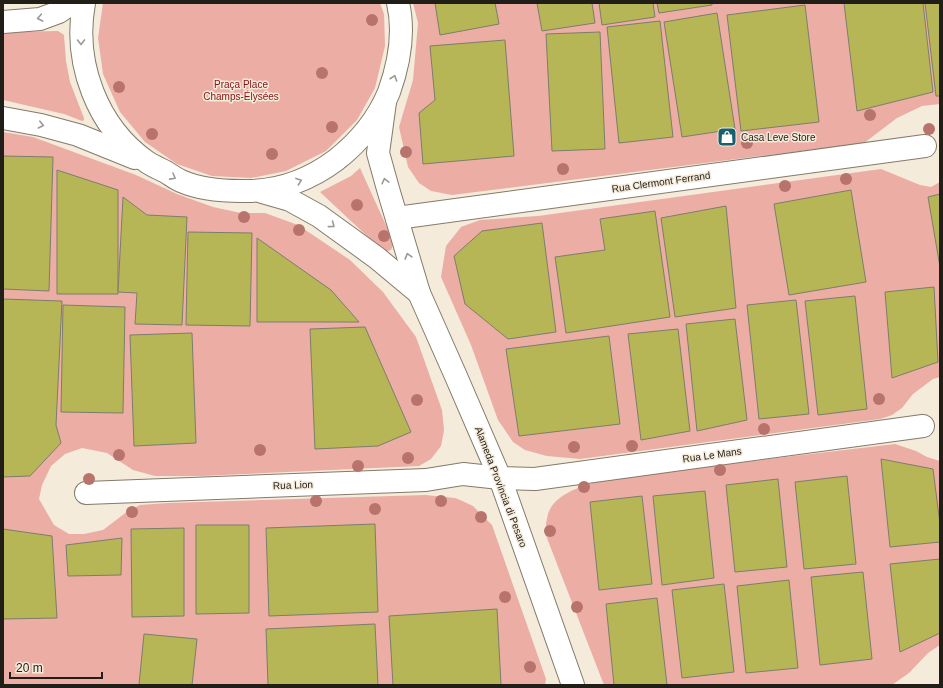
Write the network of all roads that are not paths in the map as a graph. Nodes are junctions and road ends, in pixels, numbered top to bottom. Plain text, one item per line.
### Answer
1 (72, 3) edge
2 (84, 3) edge
3 (398, 3) edge
4 (3, 22) edge
5 (385, 102) junction
6 (3, 118) edge
7 (925, 146) dead end
8 (147, 162) junction
9 (259, 191) junction
10 (397, 218) junction
11 (418, 293) junction
12 (923, 426) dead end
13 (500, 478) junction
14 (86, 493) dead end
15 (573, 685) edge

1 -> 4 street
2 -> 8 street
5 -> 3 street
9 -> 5 street
10 -> 5 street, Alameda Provincia di Pesaro
6 -> 8 street
7 - 10 street, Rua Clermont Ferrand
8 -> 9 street
9 -> 11 street, Alameda Provincia di Pesaro
11 -> 10 street, Alameda Provincia di Pesaro
11 - 13 street, Alameda Provincia di Pesaro
12 - 13 street, Rua Le Mans
13 - 14 street, Rua Lion
13 - 15 street, Alameda Provincia di Pesaro

